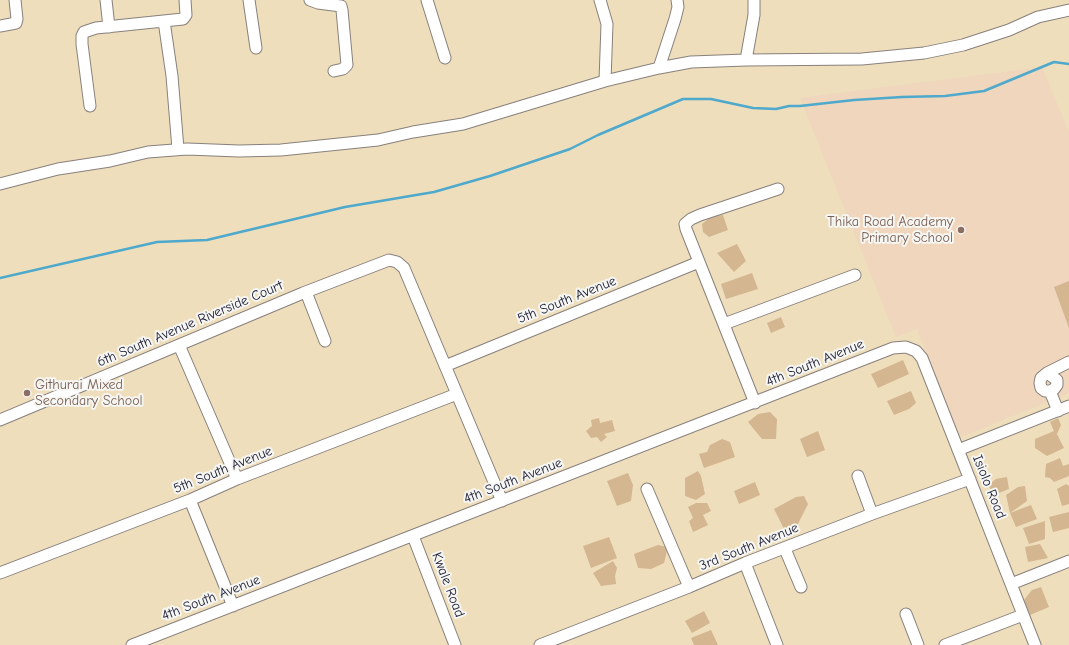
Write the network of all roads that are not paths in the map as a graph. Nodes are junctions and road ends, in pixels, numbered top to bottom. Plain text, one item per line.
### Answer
1 (15, 0) edge
2 (106, 0) edge
3 (185, 0) edge
4 (249, 0) edge
5 (310, 0) edge
6 (427, 0) edge
7 (600, 0) edge
8 (677, 0) edge
9 (754, 0) edge
10 (1069, 10) edge
11 (164, 21) junction
12 (0, 26) edge
13 (109, 27) junction
14 (256, 48) dead end
15 (445, 58) dead end
16 (746, 60) junction
17 (659, 68) junction
18 (334, 71) dead end
19 (605, 82) junction
20 (90, 106) dead end
21 (178, 149) junction
22 (0, 184) edge
23 (778, 189) dead end
24 (699, 262) junction
25 (855, 275) dead end
26 (305, 293) junction
27 (724, 324) junction
28 (325, 340) dead end
29 (179, 345) junction
30 (906, 347) joint
31 (1069, 362) edge
32 (445, 366) junction
33 (457, 394) junction
34 (755, 403) junction
35 (1069, 406) edge
36 (1058, 411) junction
37 (0, 420) edge
38 (958, 450) junction
39 (858, 476) dead end
40 (237, 479) junction
41 (970, 479) junction
42 (646, 489) dead end
43 (190, 500) junction
44 (502, 501) junction
45 (872, 514) junction
46 (413, 536) junction
47 (785, 549) junction
48 (1069, 561) edge
49 (744, 564) junction
50 (0, 573) edge
51 (1011, 584) junction
52 (689, 587) junction
53 (801, 587) dead end
54 (233, 606) junction
55 (906, 614) dead end
56 (1023, 615) junction
57 (132, 645) edge
58 (454, 645) edge
59 (540, 645) edge
60 (777, 645) edge
61 (918, 645) edge
62 (945, 645) edge
63 (1035, 645) edge

1 - 12 street
2 - 13 street
3 - 11 street
4 - 14 street
5 - 18 street
6 - 15 street
7 - 19 street
8 - 17 street
9 - 16 street
10 - 16 street
11 - 13 street
11 - 21 street
13 - 20 street
16 - 17 street
17 - 19 street
19 - 21 street
21 - 22 street
23 - 24 street
24 - 27 street
24 - 32 street, 5th South Avenue
25 - 27 street
26 - 28 street
26 - 29 street, 6th South Avenue Riverside Court
26 - 32 street, 6th South Avenue Riverside Court
27 - 34 street
29 - 37 street, 6th South Avenue Riverside Court
29 - 40 street
30 - 34 street, 4th South Avenue
30 - 38 street, Isiolo Road
31 - 36 street
32 - 33 street
33 - 40 street, 5th South Avenue
33 - 44 street
34 - 44 street, 4th South Avenue
35 - 36 street
36 - 38 street
38 - 41 street, Isiolo Road
39 - 45 street
40 - 43 street, 5th South Avenue
41 - 45 street, 3rd South Avenue
41 - 51 street, Isiolo Road
42 - 52 street
43 - 50 street, 5th South Avenue
43 - 54 street
44 - 46 street, 4th South Avenue
45 - 47 street, 3rd South Avenue
46 - 54 street, 4th South Avenue
46 - 58 street, Kwale Road
47 - 49 street, 3rd South Avenue
47 - 53 street
48 - 51 street
49 - 52 street, 3rd South Avenue
49 - 60 street
51 - 56 street, Isiolo Road
52 - 59 street, 3rd South Avenue
54 - 57 street, 4th South Avenue
55 - 61 street
56 - 62 street
56 - 63 street, Isiolo Road

